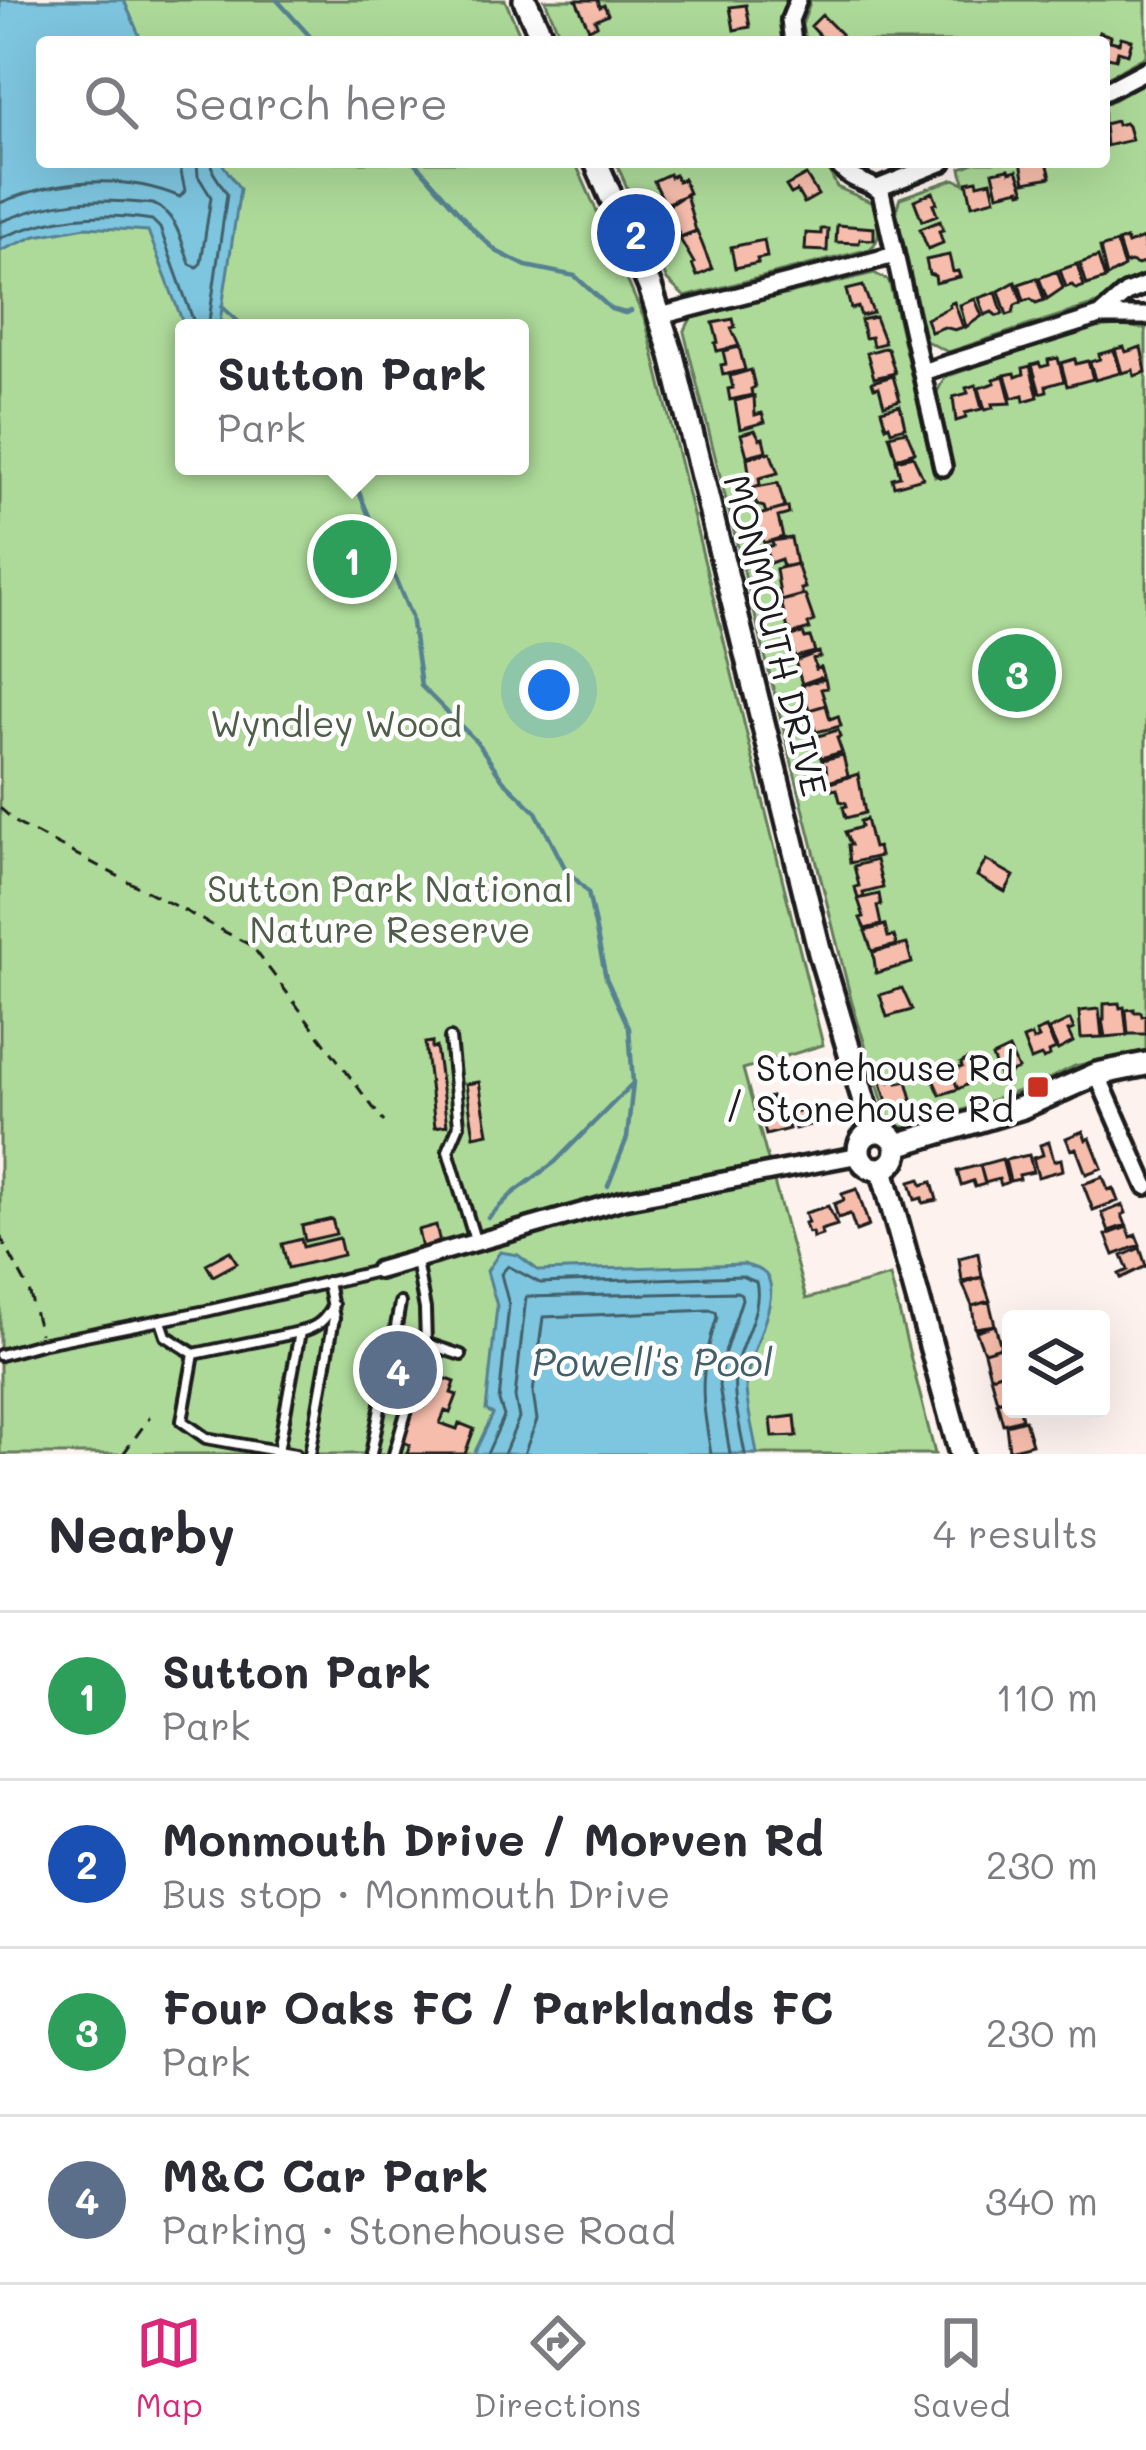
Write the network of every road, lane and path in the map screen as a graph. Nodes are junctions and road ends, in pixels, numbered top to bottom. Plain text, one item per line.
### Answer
1 (526, 0) edge
2 (797, 0) edge
3 (541, 36) edge
4 (792, 36) edge
5 (1146, 70) edge
6 (1110, 89) edge
7 (598, 168) edge
8 (842, 168) edge
9 (928, 168) edge
10 (878, 188) junction
11 (895, 255) junction
12 (1146, 285) edge
13 (660, 316) junction
14 (1100, 316) junction
15 (1146, 316) edge
16 (922, 372) junction
17 (943, 467) dead end
18 (0, 808) edge
19 (450, 1039) dead end
20 (1146, 1064) edge
21 (1097, 1074) junction
22 (384, 1122) dead end
23 (873, 1131) junction
24 (897, 1145) junction
25 (860, 1155) junction
26 (882, 1168) junction
27 (1146, 1186) edge
28 (0, 1236) edge
29 (475, 1241) junction
30 (416, 1261) junction
31 (379, 1270) joint
32 (327, 1282) junction
33 (400, 1303) dead end
34 (333, 1305) junction
35 (161, 1321) junction
36 (300, 1332) junction
37 (395, 1333) junction
38 (40, 1344) junction
39 (427, 1344) junction
40 (194, 1354) junction
41 (0, 1355) edge
42 (460, 1355) dead end
43 (150, 1418) dead end
44 (278, 1451) edge
45 (123, 1454) edge
46 (295, 1454) edge
47 (310, 1454) edge
48 (371, 1454) edge
49 (394, 1454) edge
50 (961, 1454) edge

1 - 3 street
2 - 4 street
5 - 6 street
7 - 13 street, MONMOUTH DRIVE
8 - 10 street
9 - 10 street
10 - 11 street
11 - 13 street
11 - 16 street
12 - 14 street
13 - 23 street, MONMOUTH DRIVE
14 - 15 street
14 - 16 street
16 - 17 street
18 - 22 path
19 - 29 lane
20 - 21 street
21 - 24 street
21 - 27 street
23 - 24 street
23 - 25 street
24 - 26 street
25 - 26 street
25 - 29 street
26 - 50 street
28 - 38 path
29 - 30 street
30 - 31 street
30 - 39 lane
31 - 32 lane
32 - 34 lane
32 - 35 lane
33 - 37 lane
34 - 36 lane
34 - 47 lane
35 - 38 lane
35 - 40 lane
36 - 40 lane
36 - 44 lane
37 - 39 lane
37 - 48 lane
38 - 41 lane
39 - 42 lane
39 - 49 lane
40 - 44 lane
43 - 45 path
44 - 46 lane

